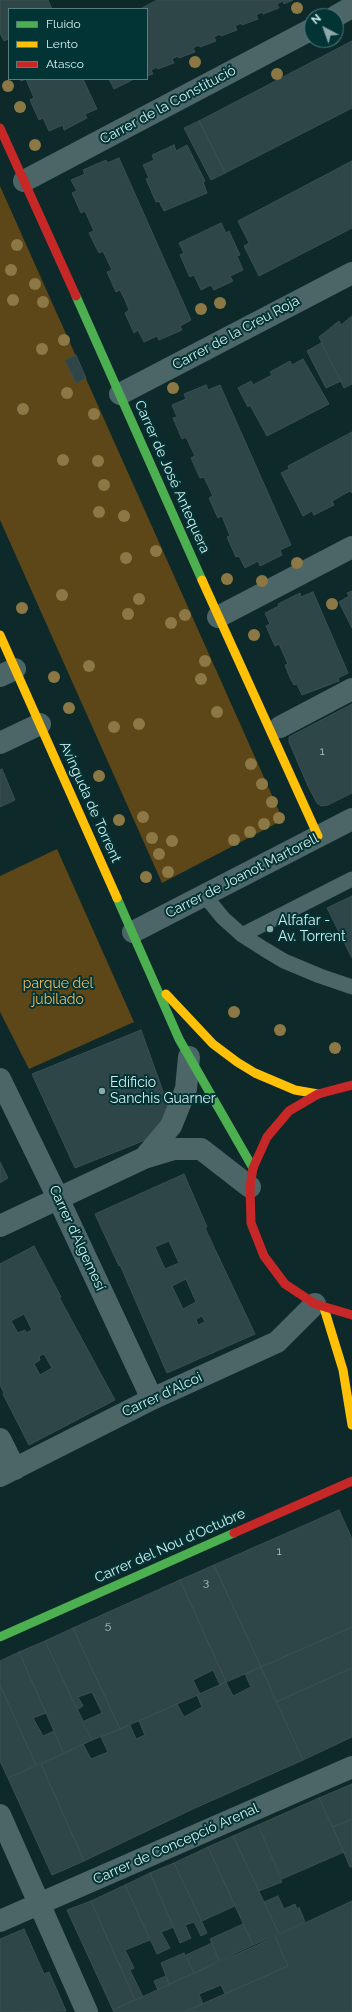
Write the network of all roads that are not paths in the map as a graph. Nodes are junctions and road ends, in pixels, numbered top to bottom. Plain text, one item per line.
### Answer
1 (304, 32) edge
2 (0, 128) edge
3 (24, 181) junction
4 (352, 273) edge
5 (120, 394) junction
6 (352, 547) edge
7 (218, 617) junction
8 (0, 636) edge
9 (8, 673) edge
10 (352, 689) edge
11 (40, 724) junction
12 (280, 727) dead end
13 (0, 742) edge
14 (352, 819) edge
15 (318, 836) junction
16 (352, 879) edge
17 (205, 896) junction
18 (133, 932) junction
19 (242, 935) junction
20 (154, 981) junction
21 (352, 987) edge
22 (189, 1057) junction
23 (0, 1079) edge
24 (352, 1085) edge
25 (318, 1094) junction
26 (144, 1158) junction
27 (252, 1177) junction
28 (58, 1198) junction
29 (0, 1226) edge
30 (320, 1306) junction
31 (352, 1315) edge
32 (152, 1399) junction
33 (352, 1425) edge
34 (0, 1439) edge
35 (7, 1472) edge
36 (352, 1481) edge
37 (0, 1637) edge
38 (352, 1767) edge
39 (0, 1815) edge
40 (40, 1903) junction
41 (0, 1921) edge
42 (87, 2012) edge

1 - 3 street, Carrer de la Constitució
2 - 3 street, Carrer de José Antequera
3 - 5 street, Carrer de José Antequera
4 - 5 street, Carrer de la Creu Roja
5 - 7 street, Carrer de José Antequera
6 - 7 street
7 - 15 street, Carrer de José Antequera
8 - 9 street, Avinguda de Torrent
9 - 11 street, Avinguda de Torrent
10 - 12 street
11 - 13 street
11 - 18 street, Avinguda de Torrent
14 - 15 street, Carrer de Joanot Martorell
15 - 17 street, Carrer de Joanot Martorell
16 - 19 lane
17 - 18 street, Carrer de Joanot Martorell
17 - 19 lane
18 - 20 street, Avinguda de Torrent
19 - 21 lane
20 - 22 street, Avinguda de Torrent
20 - 25 street
22 - 26 street
22 - 27 street, Avinguda de Torrent
23 - 28 street, Carrer d’Algemesí
24 - 25 street
25 - 27 street
26 - 27 street
26 - 28 street
27 - 30 street
28 - 29 street
28 - 32 street, Carrer d’Algemesí
30 - 31 street
30 - 32 street, Carrer d'Alcoi
30 - 33 street
32 - 35 street, Carrer d'Alcoi
34 - 35 street
36 - 37 street, Carrer del Nou d'Octubre
38 - 40 street, Carrer de Concepció Arenal
39 - 40 street
40 - 41 street, Carrer de Concepció Arenal
40 - 42 street

